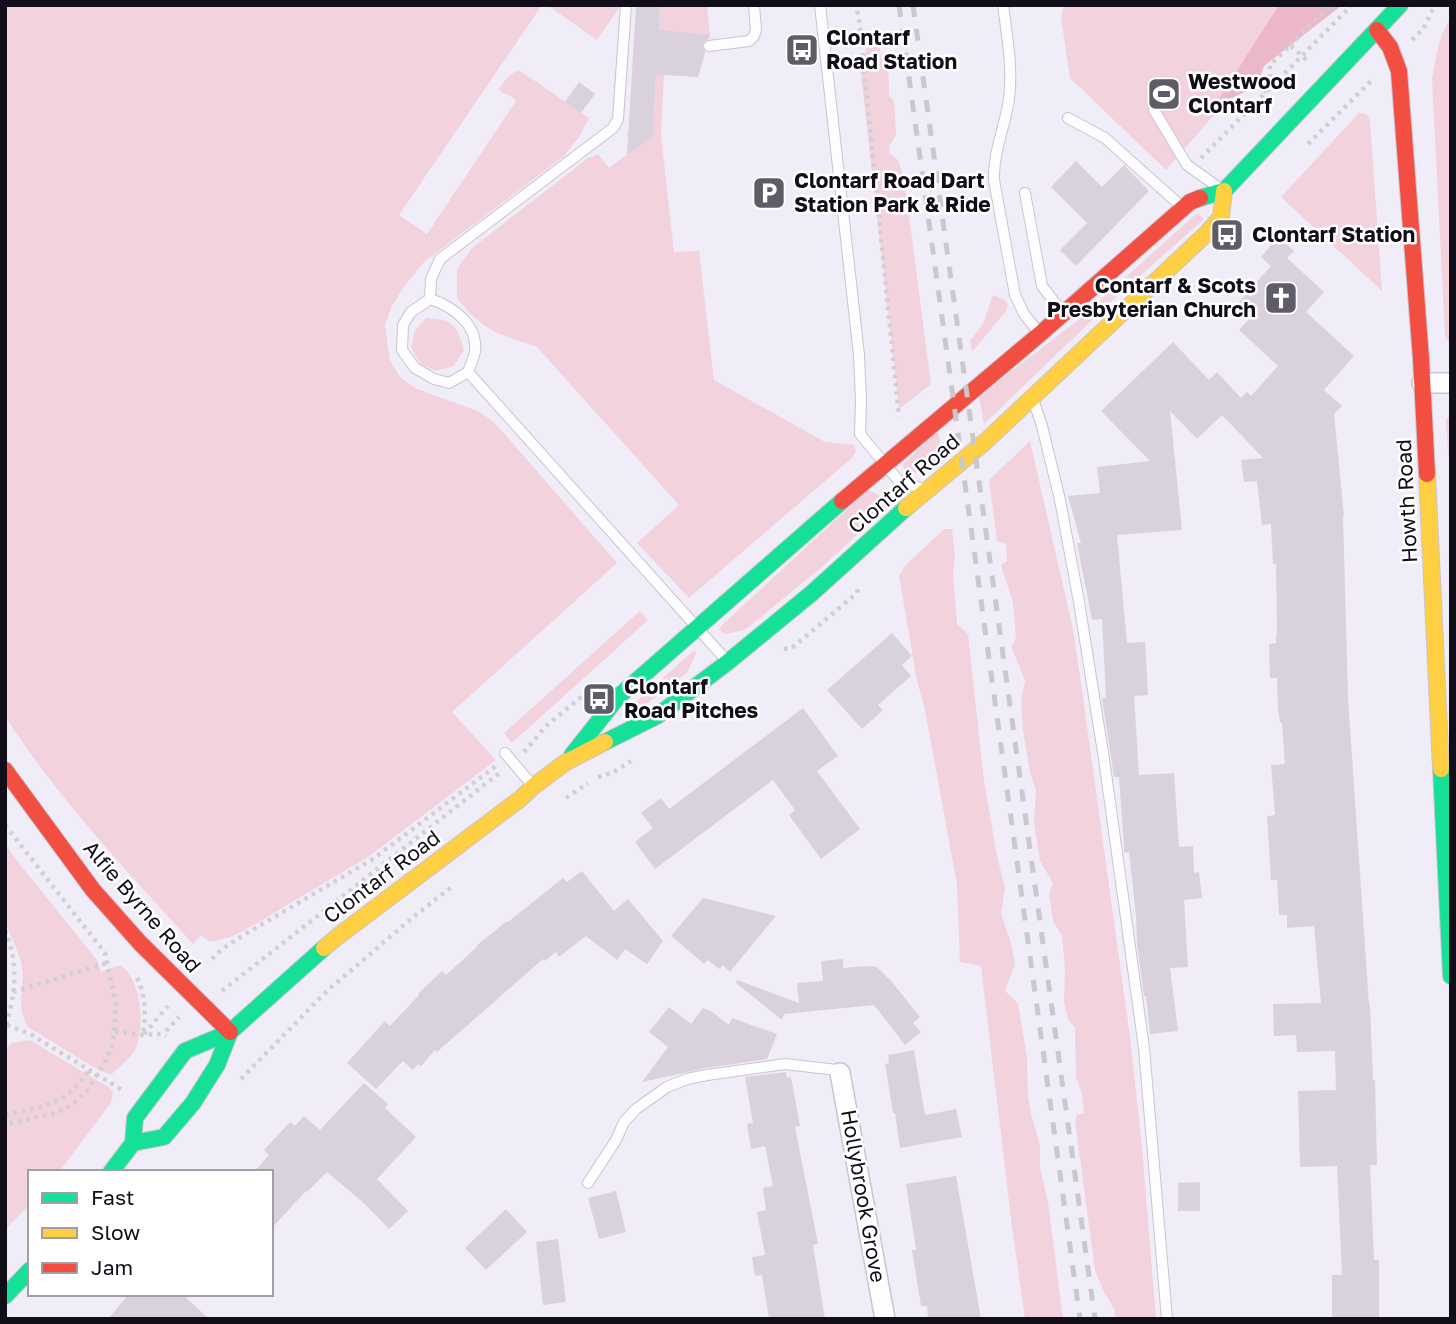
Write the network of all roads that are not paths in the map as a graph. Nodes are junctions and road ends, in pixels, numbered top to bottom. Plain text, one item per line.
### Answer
1 (626, 5) edge
2 (754, 5) edge
3 (820, 5) edge
4 (1003, 5) edge
5 (1400, 5) edge
6 (1377, 30) junction
7 (709, 46) dead end
8 (1154, 110) dead end
9 (1068, 118) dead end
10 (1224, 191) junction
11 (1025, 193) dead end
12 (1184, 208) junction
13 (430, 299) junction
14 (1064, 313) junction
15 (1040, 334) junction
16 (468, 372) junction
17 (1422, 383) junction
18 (1451, 383) edge
19 (1033, 398) junction
20 (884, 464) junction
21 (926, 490) junction
22 (697, 627) junction
23 (728, 662) junction
24 (509, 758) road end
25 (566, 762) junction
26 (5, 770) edge
27 (534, 786) junction
28 (1448, 877) edge
29 (1451, 976) edge
30 (230, 1032) junction
31 (841, 1073) joint
32 (133, 1143) junction
33 (113, 1170) edge
34 (588, 1183) dead end
35 (28, 1272) edge
36 (5, 1296) edge
37 (885, 1319) edge
38 (1167, 1319) edge

1 - 13 lane
2 - 7 lane
3 - 20 lane
4 - 15 lane
5 - 6 main road, Clontarf Road
6 - 10 main road, Clontarf Road
6 - 17 main road, Howth Road
8 - 10 lane
9 - 12 lane
10 - 12 main road, Clontarf Road
10 - 19 main road, Clontarf Road
11 - 14 lane
12 - 14 main road, Clontarf Road
13 - 16 lane
13 - 16 lane
14 - 15 main road, Clontarf Road
15 - 20 main road, Clontarf Road
16 - 22 lane
17 - 18 street
17 - 28 main road, Howth Road
19 - 21 main road, Clontarf Road
19 - 38 lane
20 - 21 lane
20 - 22 main road, Clontarf Road
21 - 23 main road, Clontarf Road
22 - 23 lane
22 - 25 main road, Clontarf Road
23 - 25 main road, Clontarf Road
24 - 27 lane
25 - 27 main road, Clontarf Road
26 - 30 main road, Alfie Byrne Road
27 - 30 main road, Clontarf Road
28 - 29 main road, Howth Road
30 - 32 main road, Clontarf Road
30 - 32 main road, Clontarf Road
31 - 34 lane
31 - 37 street, Hollybrook Grove
32 - 33 main road, Clontarf Road
35 - 36 main road

